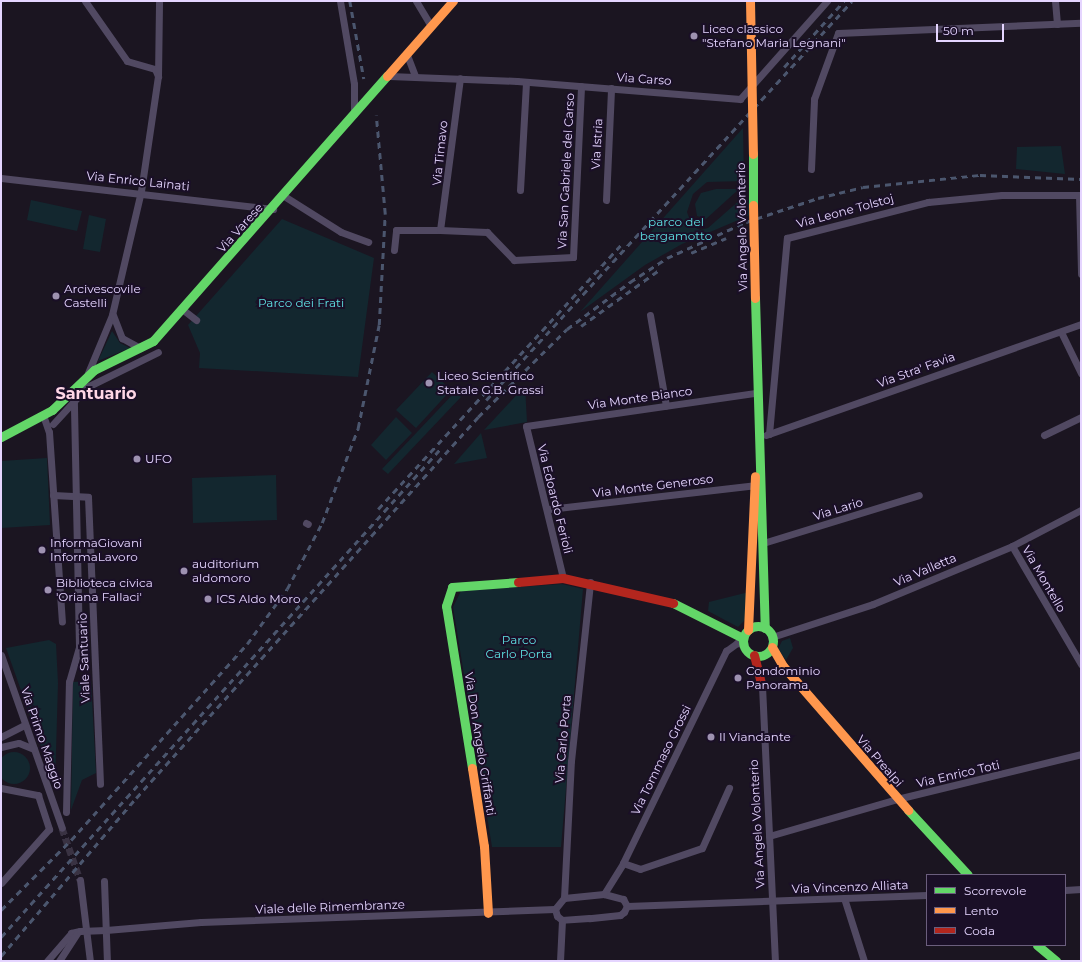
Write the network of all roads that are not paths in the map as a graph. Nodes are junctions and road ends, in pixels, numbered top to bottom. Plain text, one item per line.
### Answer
1 (85, 1) edge
2 (159, 1) edge
3 (340, 1) edge
4 (416, 1) edge
5 (453, 1) edge
6 (750, 1) edge
7 (827, 1) edge
8 (1055, 1) edge
9 (1081, 23) edge
10 (1057, 24) junction
11 (431, 26) junction
12 (407, 55) junction
13 (156, 73) junction
14 (389, 76) junction
15 (415, 76) junction
16 (460, 78) junction
17 (526, 83) junction
18 (581, 86) junction
19 (611, 88) junction
20 (354, 116) junction
21 (811, 169) dead end
22 (1, 178) edge
23 (520, 190) dead end
24 (141, 192) junction
25 (1080, 195) edge
26 (284, 196) junction
27 (606, 200) dead end
28 (273, 208) junction
29 (440, 230) junction
30 (368, 242) dead end
31 (394, 250) dead end
32 (1081, 274) edge
33 (182, 309) junction
34 (112, 315) junction
35 (650, 315) dead end
36 (196, 320) dead end
37 (1081, 324) edge
38 (1061, 332) junction
39 (142, 349) junction
40 (158, 352) dead end
41 (1081, 373) edge
42 (87, 375) junction
43 (756, 393) junction
44 (75, 398) junction
45 (666, 406) junction
46 (43, 415) junction
47 (1081, 417) edge
48 (54, 424) dead end
49 (526, 426) joint
50 (13, 432) junction
51 (769, 434) junction
52 (1044, 435) dead end
53 (1, 437) edge
54 (758, 438) junction
55 (1, 444) edge
56 (756, 485) junction
57 (53, 495) junction
58 (919, 495) dead end
59 (74, 498) junction
60 (549, 509) junction
61 (1081, 510) edge
62 (763, 543) junction
63 (1012, 546) junction
64 (563, 578) junction
65 (590, 582) junction
66 (62, 622) dead end
67 (765, 628) junction
68 (748, 630) junction
69 (772, 636) junction
70 (743, 641) junction
71 (763, 653) junction
72 (1, 655) edge
73 (1081, 664) edge
74 (762, 686) joint
75 (25, 725) junction
76 (1, 737) edge
77 (1, 748) edge
78 (34, 749) junction
79 (1081, 754) edge
80 (100, 784) dead end
81 (1, 788) edge
82 (729, 788) dead end
83 (897, 799) junction
84 (66, 812) dead end
85 (62, 828) tunnel mouth
86 (769, 836) junction
87 (623, 863) junction
88 (967, 874) edge
89 (80, 880) tunnel mouth
90 (104, 881) dead end
91 (1, 883) edge
92 (1081, 889) edge
93 (1066, 890) edge
94 (604, 894) junction
95 (926, 895) edge
96 (564, 898) junction
97 (844, 898) junction
98 (773, 900) junction
99 (627, 906) junction
100 (555, 909) junction
101 (488, 913) junction
102 (562, 920) junction
103 (106, 930) junction
104 (80, 931) junction
105 (1038, 946) edge
106 (47, 961) edge
107 (59, 961) edge
108 (90, 961) edge
109 (107, 961) edge
110 (560, 961) edge
111 (775, 961) edge
112 (864, 961) edge
113 (1056, 961) edge

1 - 13 street
2 - 13 street
3 - 20 street
4 - 11 street
5 - 11 street, Via Varese
6 - 43 street, Via Angelo Volonterio, bridge
7 - 19 street, Via Carso
8 - 10 street
9 - 10 street
10 - 21 street
11 - 12 street, Via Varese
12 - 14 street, Via Varese
12 - 15 street
13 - 24 street
14 - 15 street, Via Carso
14 - 20 street, Via Varese
15 - 16 street, Via Carso
16 - 17 street, Via Carso
16 - 29 street, Via Timavo
17 - 18 street, Via Carso
17 - 23 street
18 - 19 street, Via Carso
18 - 29 street, Via San Gabriele del Carso
19 - 27 street, Via Istria
20 - 26 street, Via Varese
22 - 24 street, Via Enrico Lainati
24 - 28 street, Via Enrico Lainati
24 - 34 street
25 - 32 street
25 - 51 street, Via Leone Tolstoj
26 - 28 street, Via Varese
26 - 30 street
28 - 33 street, Via Varese
29 - 31 street
33 - 36 street
33 - 39 street, Via Varese
34 - 39 street
34 - 42 street
35 - 45 street
37 - 38 street, Via Stra' Favia
38 - 41 street
38 - 51 street, Via Stra' Favia
39 - 42 street, Via Varese
40 - 44 street
42 - 46 street, Via Varese
43 - 45 street, Via Monte Bianco
43 - 54 street, Via Angelo Volonterio
44 - 48 street
44 - 59 street
45 - 49 street, Via Monte Bianco
46 - 50 street, Via Varese
46 - 57 street
47 - 52 street
49 - 60 street, Via Edoardo Ferioli
50 - 53 street, Via Varese
50 - 55 street, Via Varese
51 - 54 street, Via Stra' Favia
54 - 56 street, Via Angelo Volonterio
56 - 60 street, Via Monte Generoso
56 - 62 street, Via Angelo Volonterio
56 - 68 street, Via Angelo Volonterio
57 - 59 street, Viale Santuario
57 - 66 street
58 - 62 street, Via Lario
59 - 80 street, Viale Santuario
59 - 84 street, Viale Santuario
60 - 64 street, Via Edoardo Ferioli
61 - 63 street, Via Valletta
62 - 67 street, Via Angelo Volonterio
63 - 69 street, Via Valletta
63 - 73 street, Via Montello
64 - 65 street
64 - 101 street, Via Don Angelo Griffanti
65 - 70 street
65 - 96 street, Via Carlo Porta
67 - 68 street
67 - 69 street
68 - 70 street
69 - 71 street
70 - 71 street
70 - 87 street, Via Tommaso Grossi
71 - 74 street, Via Angelo Volonterio
71 - 83 street, Via Prealpi
72 - 75 street, Via Primo Maggio
74 - 86 street, Via Angelo Volonterio
75 - 76 street
75 - 78 street, Via Primo Maggio
77 - 78 street
78 - 85 street, Via Primo Maggio
79 - 83 street, Via Enrico Toti
81 - 91 street
82 - 87 street
83 - 86 street, Via Enrico Toti
83 - 88 street, Via Prealpi
86 - 98 street, Via Angelo Volonterio
87 - 94 street, Via Tommaso Grossi
89 - 108 street
90 - 103 street
92 - 93 street
94 - 96 street
94 - 99 street
95 - 97 street, Via Vincenzo Alliata
96 - 100 street
97 - 98 street, Via Vincenzo Alliata
97 - 112 street
98 - 99 street, Via Vincenzo Alliata
98 - 111 street, Via Angelo Volonterio
99 - 102 street
100 - 101 street, Viale delle Rimembranze
100 - 102 street
101 - 103 street, Viale delle Rimembranze
102 - 110 street
103 - 104 street, Viale delle Rimembranze, bridge
103 - 109 street
104 - 106 street
104 - 107 street
105 - 113 street

